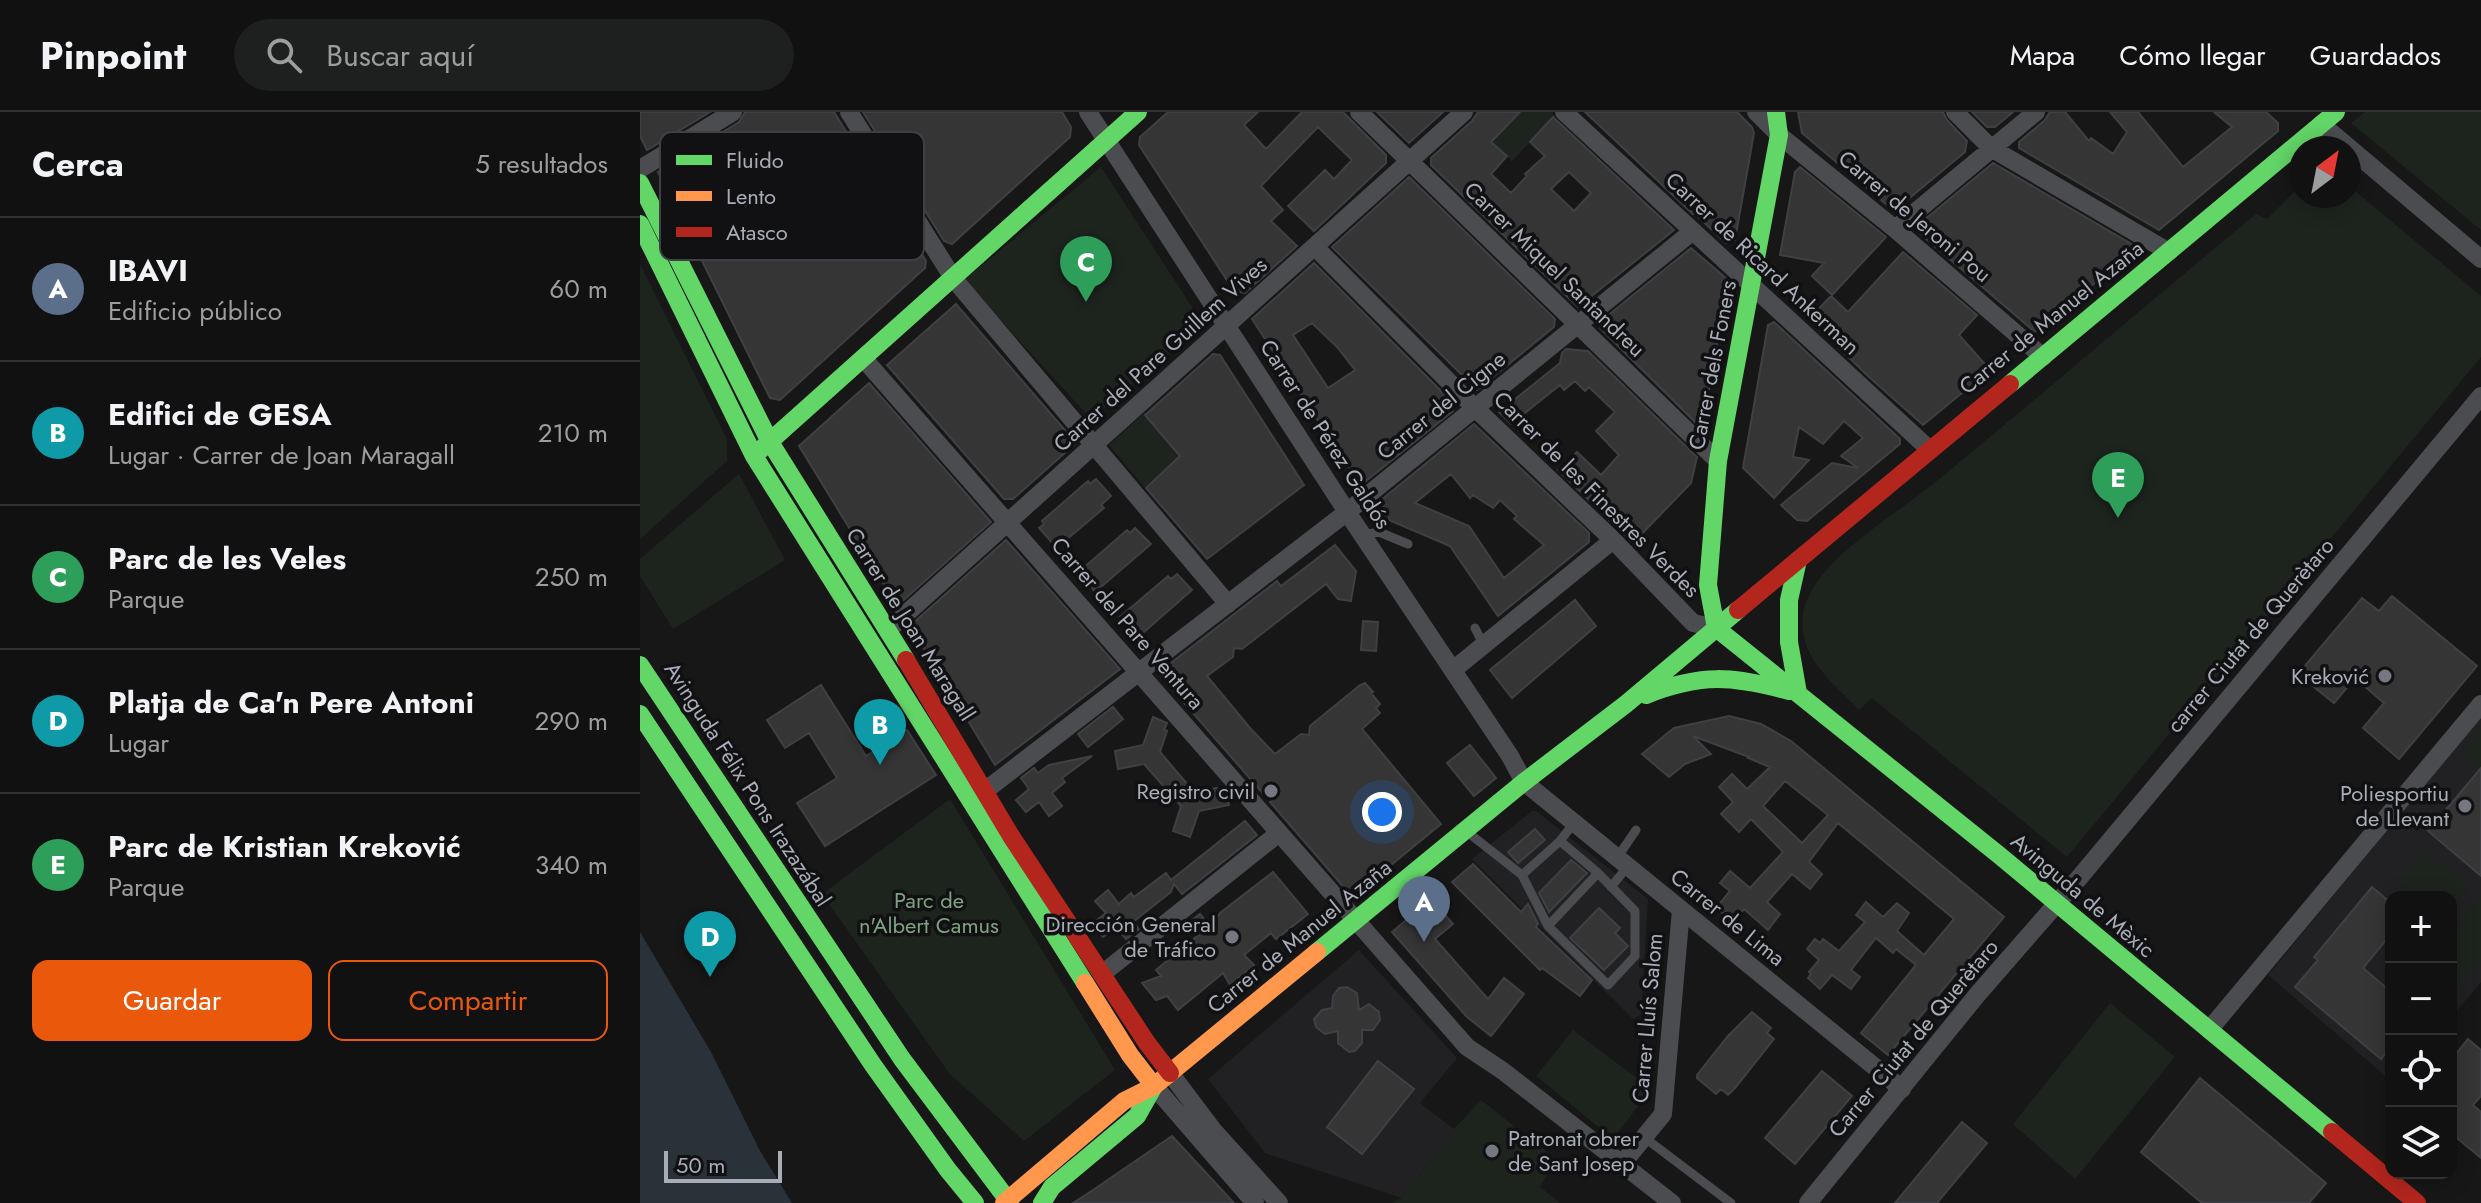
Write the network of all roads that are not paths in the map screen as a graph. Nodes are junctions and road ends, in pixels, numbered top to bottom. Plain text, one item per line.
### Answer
1 (733, 112) edge
2 (849, 112) edge
3 (1088, 112) edge
4 (1138, 112) edge
5 (1359, 112) edge
6 (1464, 112) edge
7 (1564, 112) edge
8 (1756, 112) edge
9 (1776, 112) edge
10 (1955, 112) edge
11 (2036, 112) edge
12 (2321, 116) edge
13 (700, 132) edge
14 (862, 132) edge
15 (1779, 135) junction
16 (1107, 140) junction
17 (1991, 148) junction
18 (660, 157) edge
19 (1410, 161) junction
20 (640, 169) edge
21 (640, 183) edge
22 (660, 223) edge
23 (640, 224) edge
24 (1895, 229) junction
25 (1693, 231) junction
26 (924, 232) edge
27 (1315, 247) junction
28 (2169, 252) junction
29 (2481, 259) edge
30 (679, 260) edge
31 (953, 278) junction
32 (1752, 285) junction
33 (1579, 325) junction
34 (1228, 326) junction
35 (2043, 357) junction
36 (863, 358) junction
37 (2481, 396) edge
38 (1475, 408) junction
39 (770, 442) junction
40 (1093, 446) junction
41 (1929, 449) junction
42 (754, 456) junction
43 (1718, 461) junction
44 (1347, 512) junction
45 (1008, 523) junction
46 (1362, 535) junction
47 (1613, 540) junction
48 (1408, 544) dead end
49 (1798, 560) junction
50 (1228, 604) junction
51 (1716, 628) junction
52 (888, 630) junction
53 (640, 665) edge
54 (1453, 670) junction
55 (1141, 672) junction
56 (1798, 693) junction
57 (1626, 704) junction
58 (2481, 704) edge
59 (640, 714) edge
60 (1524, 782) junction
61 (986, 790) junction
62 (1574, 823) junction
63 (1465, 830) junction
64 (1636, 830) dead end
65 (1279, 833) junction
66 (1560, 841) junction
67 (1622, 862) junction
68 (1598, 873) junction
69 (1522, 875) junction
70 (1611, 887) junction
71 (2056, 903) junction
72 (1681, 910) junction
73 (1355, 921) junction
74 (1548, 926) junction
75 (1102, 974) junction
76 (2209, 1030) junction
77 (1170, 1073) junction
78 (1154, 1086) junction
79 (1902, 1089) junction
80 (1645, 1138) junction
81 (1622, 1164) junction
82 (1007, 1202) edge
83 (975, 1203) edge
84 (1042, 1203) edge
85 (1255, 1203) edge
86 (1279, 1203) edge
87 (1672, 1203) edge
88 (1731, 1203) edge
89 (1808, 1203) edge
90 (2417, 1203) edge

1 - 13 street
2 - 14 street
3 - 16 street, Carrer de Pérez Galdós
4 - 16 main road
5 - 19 street, Carrer Miquel Santandreu
6 - 19 street, Carrer del Pare Guillem Vives
7 - 25 street, Carrer de Ricard Ankerman
8 - 15 street, Carrer de Jeroni Pou
9 - 15 main road, Carrer dels Foners
10 - 17 street
11 - 17 street
12 - 28 main road, Carrer de Manuel Azaña
12 - 29 street
15 - 24 street, Carrer de Jeroni Pou
15 - 32 main road, Carrer dels Foners
16 - 31 main road
16 - 34 street, Carrer de Pérez Galdós
17 - 24 street
17 - 28 street
18 - 20 street
19 - 27 street, Carrer del Pare Guillem Vives
19 - 33 street, Carrer Miquel Santandreu
21 - 22 main road, Carrer de Joan Maragall
23 - 42 main road, Carrer de Joan Maragall
24 - 35 street, Carrer de Jeroni Pou
25 - 32 street, Carrer de Ricard Ankerman
25 - 33 street, Carrer del Cigne
26 - 31 street
27 - 34 street, Carrer del Pare Guillem Vives
27 - 38 street, Carrer de les Finestres Verdes
28 - 35 main road, Carrer de Manuel Azaña
30 - 39 main road, Carrer de Joan Maragall
31 - 36 main road
31 - 40 street
32 - 41 street, Carrer de Ricard Ankerman
32 - 43 main road, Carrer dels Foners
33 - 38 street, Carrer del Cigne
33 - 43 street, Carrer Miquel Santandreu
34 - 40 street, Carrer del Pare Guillem Vives
34 - 44 street, Carrer de Pérez Galdós
35 - 41 main road, Carrer de Manuel Azaña
36 - 39 main road
36 - 45 street, Carrer del Pare Ventura
37 - 71 street, carrer Ciutat de Querètaro
38 - 44 street, Carrer del Cigne
38 - 47 street, Carrer de les Finestres Verdes
39 - 42 main road
39 - 52 main road, Carrer de Joan Maragall
40 - 45 street, Carrer del Pare Guillem Vives
40 - 50 street
41 - 49 main road, Carrer de Manuel Azaña
42 - 78 main road, Carrer de Joan Maragall
43 - 51 main road, Carrer dels Foners
44 - 46 street, Carrer de Pérez Galdós
44 - 50 street, Carrer del Cigne
45 - 52 street, Carrer del Pare Guillem Vives
45 - 55 street, Carrer del Pare Ventura
46 - 48 lane
46 - 54 street, Carrer de Pérez Galdós
47 - 51 street, Carrer de les Finestres Verdes
47 - 54 street
49 - 51 main road, Carrer de Manuel Azaña
49 - 56 main road
50 - 55 street, Carrer del Cigne
51 - 56 main road, Avinguda de Mèxic
51 - 57 main road, Carrer de Manuel Azaña
52 - 61 main road, Carrer de Joan Maragall
53 - 82 main road, Avinguda Félix Pons Irazazábal
54 - 60 street, Carrer de Pérez Galdós
55 - 61 street, Carrer del Cigne
55 - 65 street, Carrer del Pare Ventura
56 - 57 main road, Carrer de Manuel Azaña
56 - 71 main road, Avinguda de Mèxic
57 - 60 main road, Carrer de Manuel Azaña
58 - 76 street
59 - 83 main road
60 - 62 street, Carrer de Lima
60 - 63 main road, Carrer de Manuel Azaña
61 - 75 main road, Carrer de Joan Maragall
62 - 66 lane
62 - 67 street, Carrer de Lima
63 - 69 lane
63 - 73 main road, Carrer de Manuel Azaña
64 - 67 lane
65 - 73 street, Carrer del Pare Ventura
65 - 75 street
66 - 68 lane
66 - 69 lane
67 - 70 lane
67 - 72 street, Carrer de Lima
68 - 70 lane
68 - 74 lane
69 - 74 lane
70 - 74 lane
71 - 76 main road, Avinguda de Mèxic
71 - 79 street, Carrer Ciutat de Querètaro
72 - 79 street, Carrer de Lima
72 - 80 street, Carrer Lluís Salom
73 - 77 main road, Carrer de Manuel Azaña
73 - 81 street, Carrer del Pare Ventura
75 - 77 main road, Carrer de Joan Maragall
76 - 90 main road, Avinguda de Mèxic
77 - 78 main road, Carrer de Manuel Azaña
77 - 86 street
78 - 82 main road, Carrer de Manuel Azaña
78 - 84 main road
78 - 85 street
79 - 89 street, Carrer Ciutat de Querètaro
80 - 81 street, Carrer Lluís Salom
80 - 88 lane
81 - 87 street, Carrer del Pare Ventura

